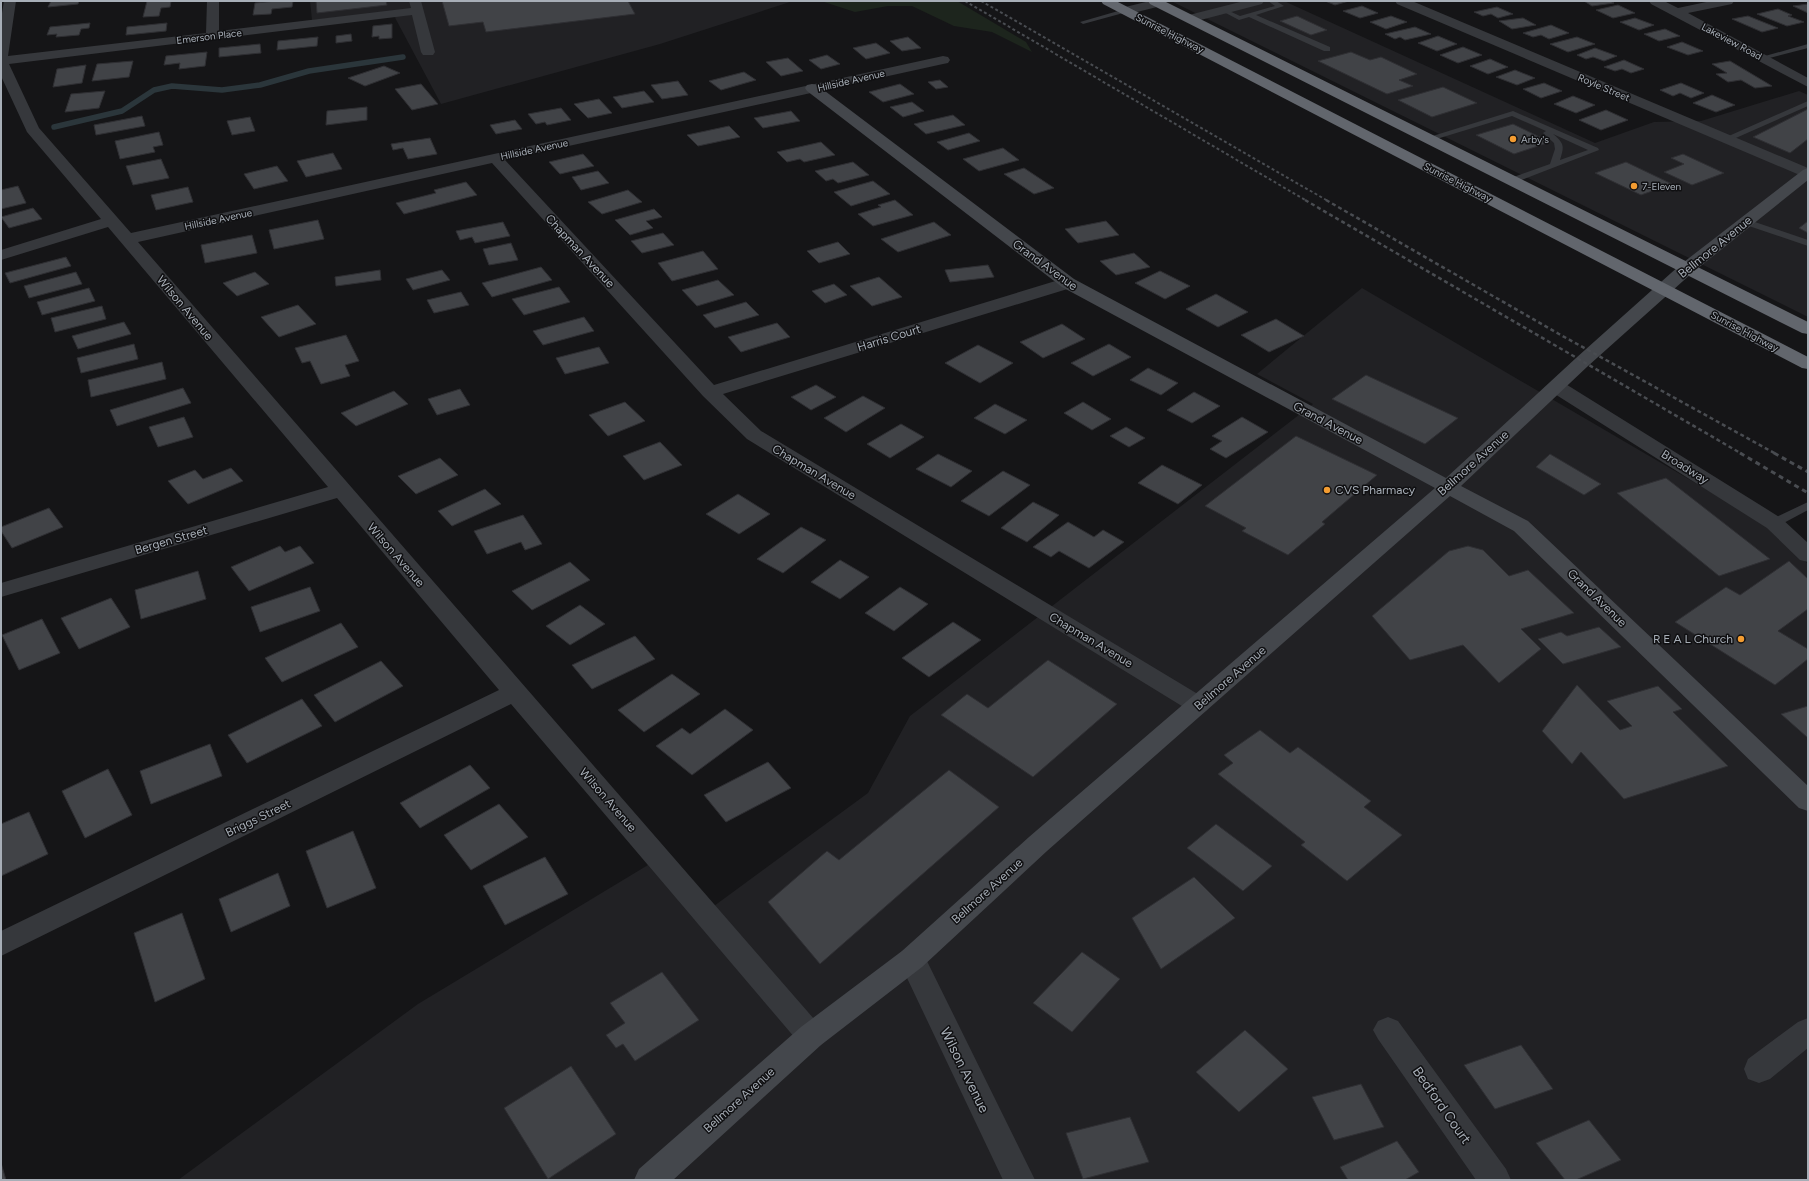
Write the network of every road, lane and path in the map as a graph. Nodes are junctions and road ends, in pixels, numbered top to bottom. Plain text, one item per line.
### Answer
1 (213, 1) edge
2 (1107, 1) edge
3 (1258, 1) edge
4 (1271, 1) edge
5 (1401, 1) edge
6 (1655, 1) edge
7 (1728, 1) edge
8 (1156, 2) edge
9 (7, 5) edge
10 (417, 6) edge
11 (1223, 10) junction
12 (1125, 11) junction
13 (1677, 12) junction
14 (1250, 15) junction
15 (1189, 19) junction
16 (1084, 22) dead end
17 (212, 35) junction
18 (1808, 46) edge
19 (1327, 49) dead end
20 (428, 52) dead end
21 (1762, 58) junction
22 (1, 60) edge
23 (943, 60) dead end
24 (1806, 80) edge
25 (812, 88) junction
26 (1808, 103) edge
27 (1461, 128) junction
28 (1427, 139) junction
29 (1726, 139) junction
30 (495, 158) junction
31 (1554, 165) junction
32 (1808, 173) edge
33 (1511, 181) junction
34 (112, 221) junction
35 (1746, 222) junction
36 (126, 239) junction
37 (1808, 243) edge
38 (1, 255) edge
39 (1686, 269) junction
40 (1068, 283) junction
41 (1664, 289) junction
42 (1808, 329) edge
43 (1808, 364) edge
44 (1557, 387) junction
45 (710, 392) junction
46 (1448, 486) junction
47 (340, 490) junction
48 (1808, 506) edge
49 (1774, 523) junction
50 (1808, 554) edge
51 (1, 590) edge
52 (515, 692) junction
53 (1198, 705) junction
54 (1808, 801) edge
55 (1, 944) edge
56 (912, 959) junction
57 (1388, 1030) dead end
58 (1808, 1031) edge
59 (810, 1036) junction
60 (1759, 1069) dead end
61 (650, 1180) edge
62 (1019, 1180) edge
63 (1495, 1180) edge

1 - 17 street
2 - 12 highway, Sunrise Highway
3 - 11 street
4 - 14 lane
5 - 29 street, Royle Street
6 - 13 street, Lakeview Road
7 - 13 street
8 - 12 street
8 - 15 highway, Sunrise Highway
9 - 22 street
10 - 17 street, Emerson Place
10 - 20 street
11 - 14 lane
11 - 15 street
12 - 16 lane
12 - 41 highway, Sunrise Highway
13 - 21 street, Lakeview Road
14 - 19 lane
15 - 28 highway, Sunrise Highway
17 - 22 street, Emerson Place
18 - 21 lane
21 - 24 street, Lakeview Road
22 - 34 street, Wilson Avenue
23 - 25 street, Hillside Avenue
25 - 30 street, Hillside Avenue
25 - 40 main road, Grand Avenue
26 - 29 lane
27 - 28 lane
27 - 31 lane
27 - 31 lane
28 - 33 highway, Sunrise Highway
29 - 32 street, Royle Street
30 - 36 street, Hillside Avenue
30 - 45 street, Chapman Avenue
31 - 33 lane
32 - 35 main road, Bellmore Avenue
33 - 39 highway, Sunrise Highway
34 - 36 street, Wilson Avenue
34 - 38 street
35 - 37 lane
35 - 39 main road, Bellmore Avenue
36 - 47 street, Wilson Avenue
39 - 41 main road, Bellmore Avenue
39 - 42 highway, Sunrise Highway
40 - 45 street, Harris Court
40 - 46 main road, Grand Avenue
41 - 43 highway, Sunrise Highway
41 - 44 main road, Bellmore Avenue
44 - 46 main road, Bellmore Avenue
44 - 49 street, Broadway
45 - 53 street, Chapman Avenue
46 - 53 main road, Bellmore Avenue
46 - 54 main road, Grand Avenue
47 - 51 street, Bergen Street
47 - 52 street, Wilson Avenue
48 - 49 lane
49 - 50 street, Broadway
52 - 55 street, Briggs Street
52 - 59 street, Wilson Avenue
53 - 56 main road, Bellmore Avenue
56 - 59 main road, Bellmore Avenue
56 - 62 street, Wilson Avenue
57 - 63 street, Bedford Court
58 - 60 street
59 - 61 main road, Bellmore Avenue

